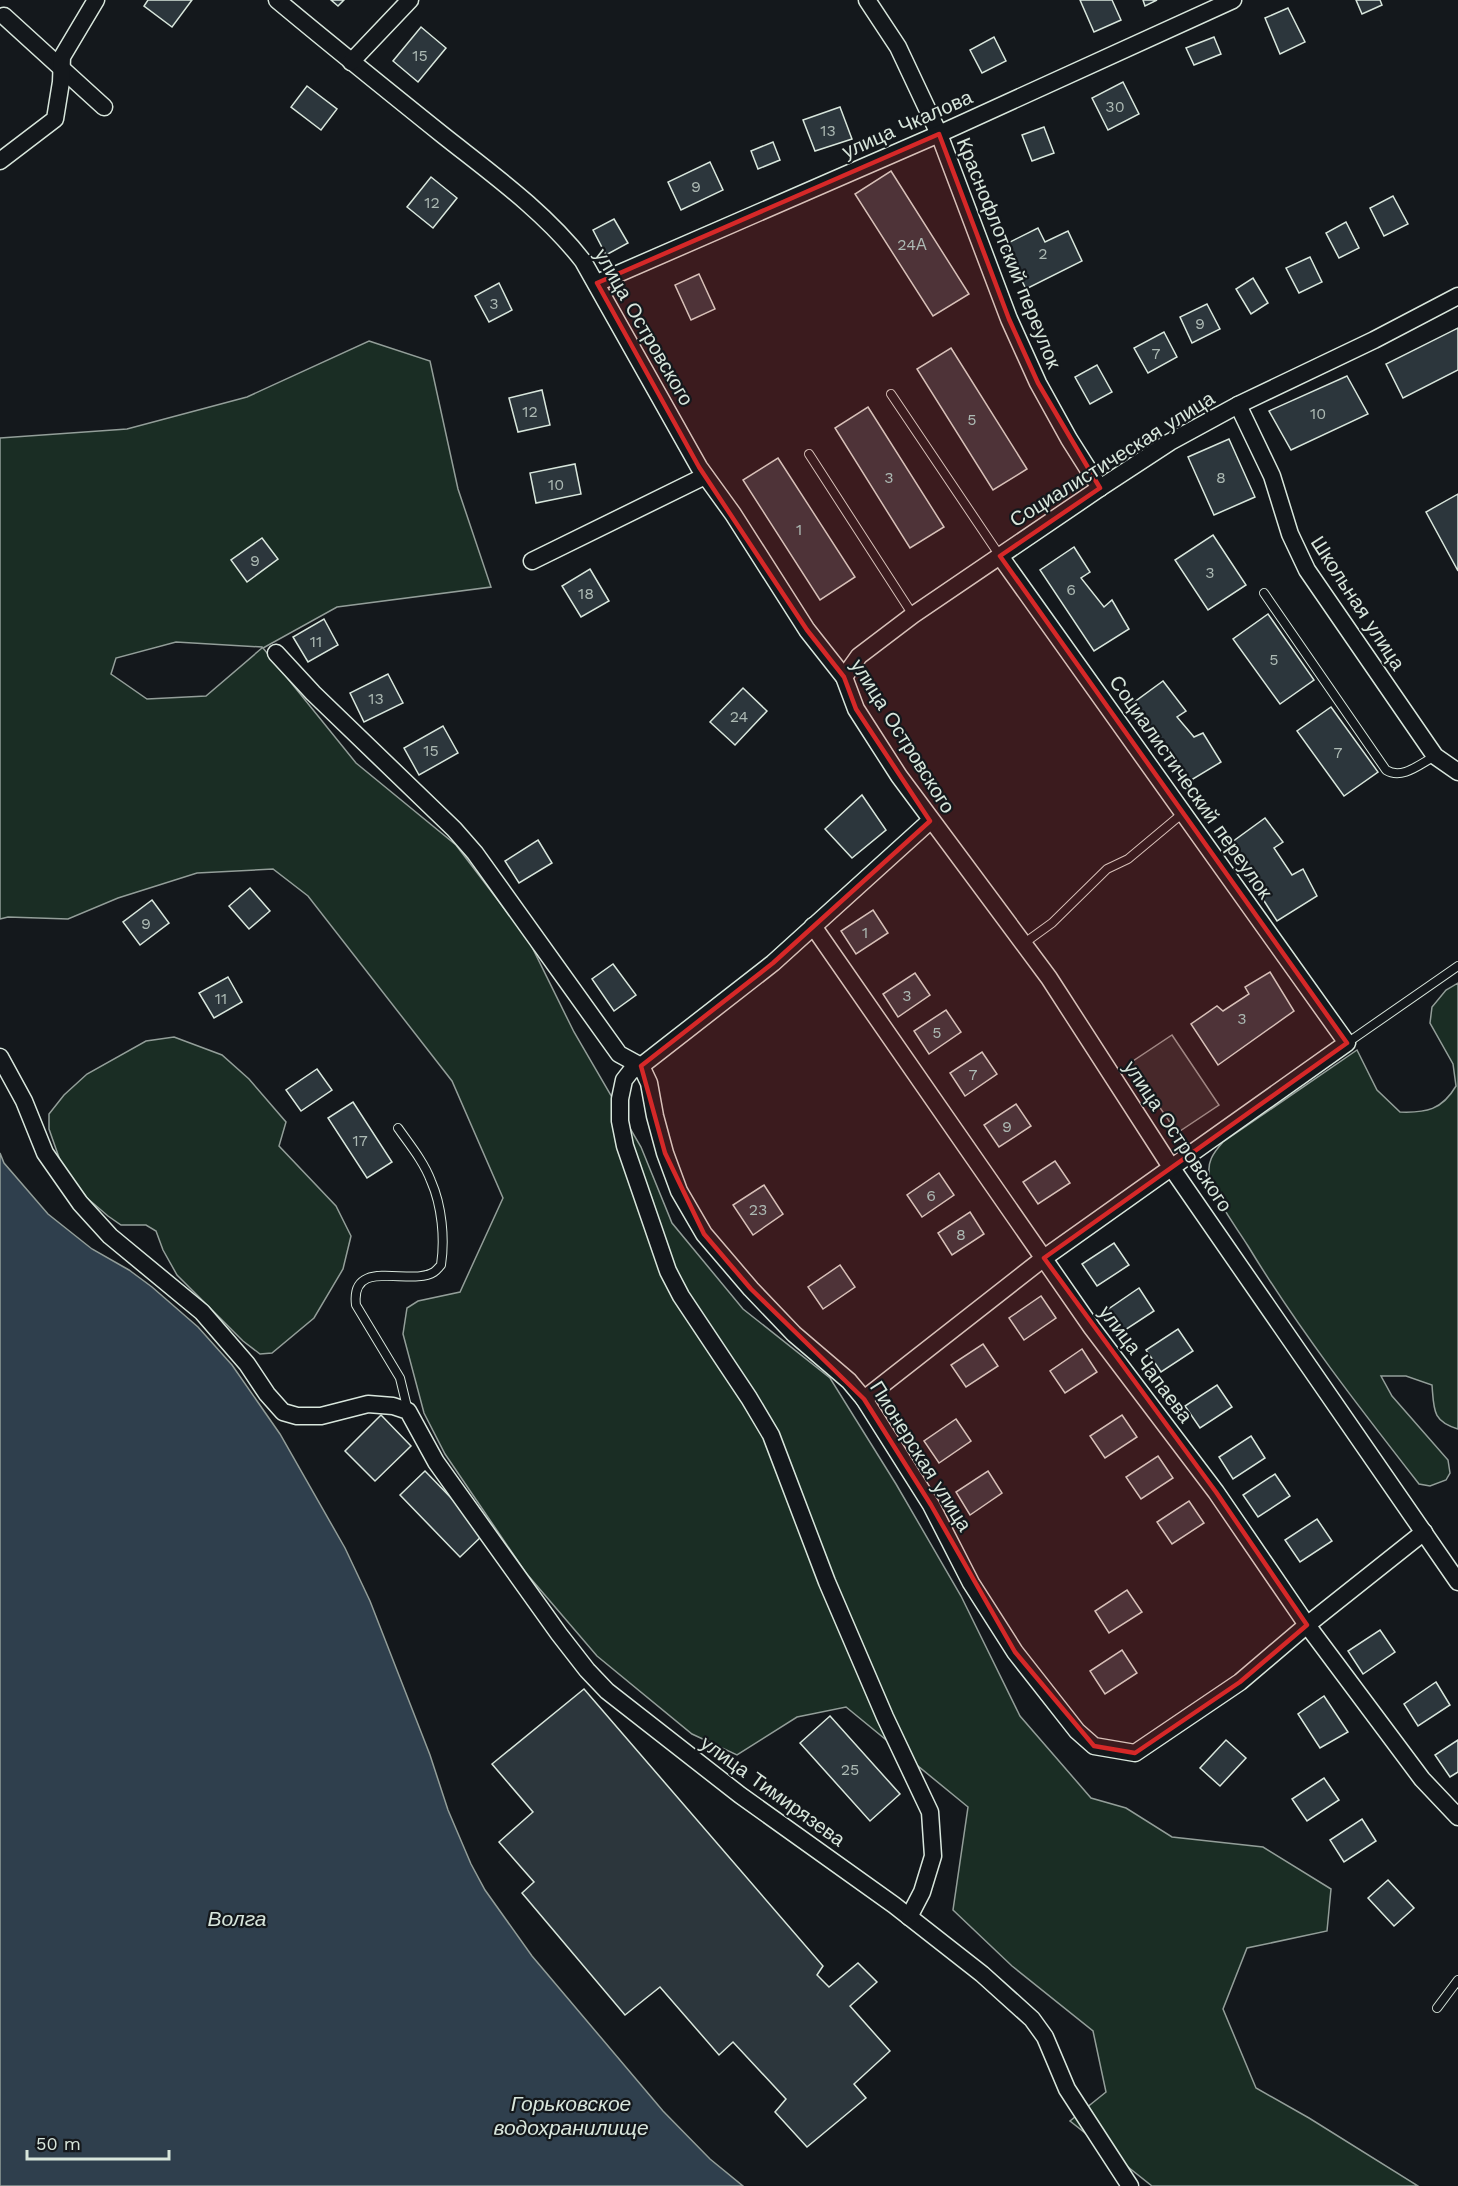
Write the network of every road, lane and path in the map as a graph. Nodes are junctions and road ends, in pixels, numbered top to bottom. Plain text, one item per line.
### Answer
1 (96, 0) edge
2 (277, 0) edge
3 (410, 0) edge
4 (867, 0) edge
5 (1233, 0) edge
6 (4, 16) dead end
7 (351, 62) junction
8 (61, 68) junction
9 (104, 107) dead end
10 (939, 134) junction
11 (0, 161) edge
12 (597, 283) junction
13 (1458, 296) edge
14 (891, 394) dead end
15 (1238, 405) junction
16 (809, 454) dead end
17 (705, 476) junction
18 (1100, 488) junction
19 (1000, 555) junction
20 (532, 561) dead end
21 (1264, 592) dead end
22 (913, 615) junction
23 (276, 653) dead end
24 (844, 677) junction
25 (1435, 756) junction
26 (1458, 772) edge
27 (1183, 813) junction
28 (930, 821) junction
29 (813, 926) junction
30 (1023, 944) junction
31 (1458, 966) edge
32 (1347, 1043) junction
33 (0, 1057) edge
34 (641, 1066) junction
35 (398, 1128) dead end
36 (1171, 1167) junction
37 (1044, 1258) junction
38 (864, 1399) junction
39 (408, 1411) junction
40 (1424, 1532) junction
41 (1458, 1582) edge
42 (1307, 1625) junction
43 (1458, 1817) edge
44 (909, 1917) junction
45 (1458, 1980) edge
46 (1437, 2008) dead end
47 (1130, 2186) edge

1 - 8 street
2 - 7 street, улица Островского
3 - 7 street
4 - 10 street, Краснофлотский переулок
5 - 10 street, улица Чкалова
6 - 8 street
7 - 12 street, улица Островского
8 - 9 street
8 - 11 street
10 - 12 street, улица Чкалова
10 - 18 street, Краснофлотский переулок
12 - 17 street, улица Островского
13 - 15 street, Социалистическая улица
14 - 19 lane
15 - 18 street, Социалистическая улица
15 - 25 street, Школьная улица
16 - 22 lane
17 - 20 street
17 - 24 street, улица Островского
18 - 19 street, Социалистическая улица
19 - 22 street, Социалистическая улица
19 - 27 street, Социалистический переулок
21 - 25 lane
22 - 24 street, Социалистическая улица
23 - 34 street
24 - 28 street, улица Островского
25 - 26 street, Школьная улица
27 - 30 lane
27 - 32 street, Социалистический переулок
28 - 29 street
28 - 30 street, улица Островского
29 - 34 street
29 - 37 street, улица Чапаева
30 - 36 street, улица Островского
31 - 32 lane
32 - 36 street
33 - 39 street
34 - 38 street, Пионерская улица
34 - 44 street
35 - 39 lane
36 - 37 street
36 - 40 street, улица Островского
37 - 38 street
37 - 42 street, улица Чапаева
38 - 42 street, Пионерская улица
39 - 44 street, улица Тимирязева
40 - 41 street, улица Островского
40 - 42 street
42 - 43 street, улица Чапаева
44 - 47 street, улица Тимирязева
45 - 46 lane

